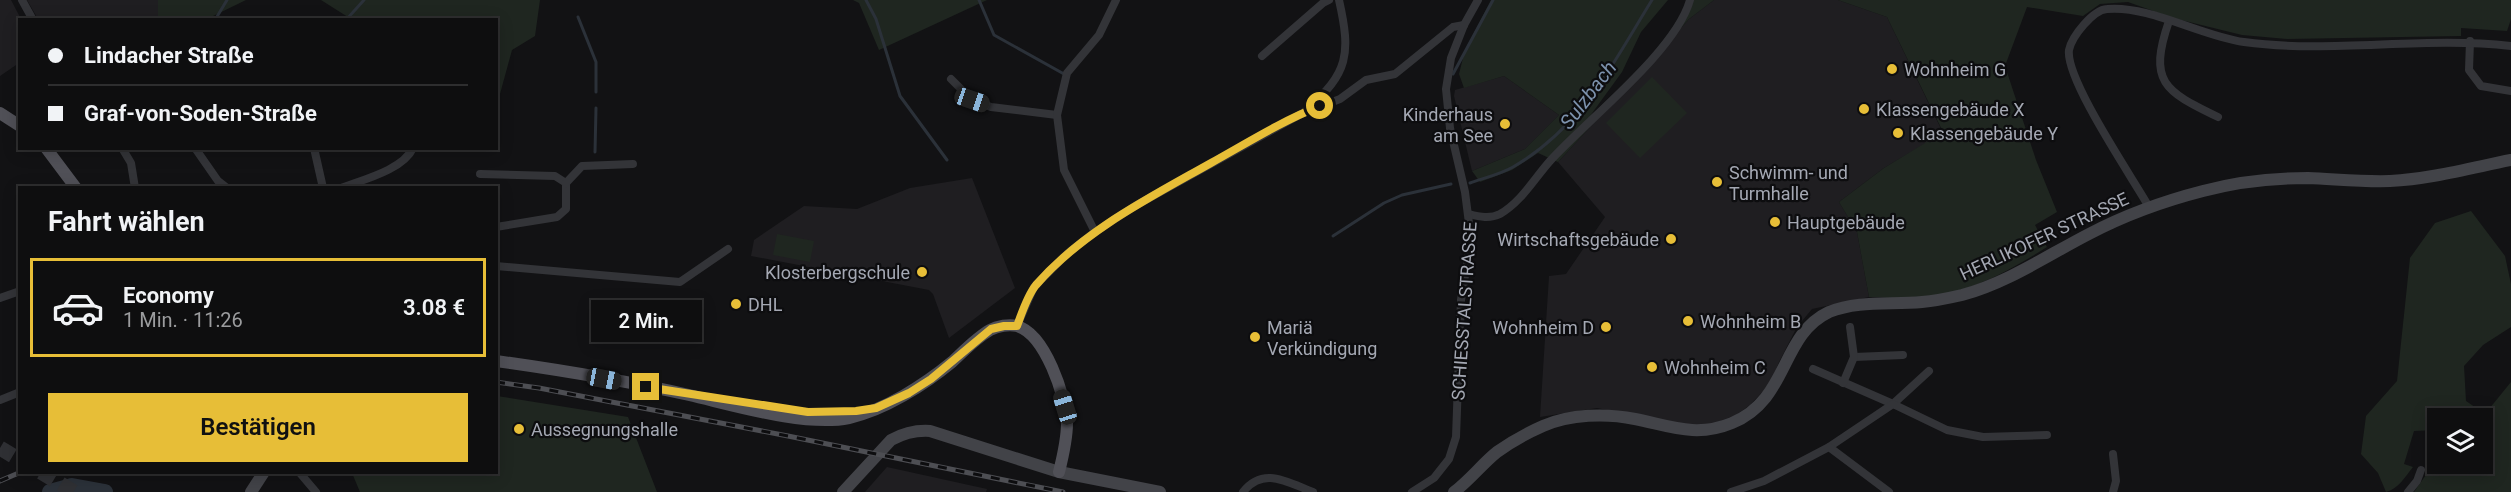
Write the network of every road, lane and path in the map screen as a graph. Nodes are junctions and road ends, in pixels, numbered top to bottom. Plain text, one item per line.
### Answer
1 (22, 0) edge
2 (1116, 0) edge
3 (1329, 0) edge
4 (1339, 0) edge
5 (1478, 0) edge
6 (1690, 0) edge
7 (32, 18) edge
8 (2169, 21) junction
9 (1464, 25) junction
10 (2470, 41) junction
11 (2511, 46) edge
12 (1262, 56) dead end
13 (951, 78) dead end
14 (2511, 91) edge
15 (0, 113) edge
16 (1301, 114) junction
17 (1057, 115) junction
18 (2218, 117) dead end
19 (18, 125) edge
20 (48, 150) edge
21 (123, 150) edge
22 (196, 150) edge
23 (314, 150) edge
24 (411, 150) edge
25 (2511, 160) edge
26 (633, 164) dead end
27 (480, 174) dead end
28 (566, 183) junction
29 (74, 186) edge
30 (135, 186) edge
31 (225, 186) edge
32 (323, 186) edge
33 (346, 186) edge
34 (2149, 207) junction
35 (1469, 214) junction
36 (498, 227) edge
37 (1095, 232) junction
38 (728, 249) dead end
39 (498, 266) edge
40 (18, 292) edge
41 (0, 298) edge
42 (1017, 326) junction
43 (1850, 327) dead end
44 (1903, 355) dead end
45 (1854, 357) junction
46 (498, 361) edge
47 (1814, 369) dead end
48 (1929, 371) dead end
49 (1843, 383) junction
50 (18, 393) edge
51 (0, 400) edge
52 (1893, 404) junction
53 (2047, 435) dead end
54 (1829, 447) junction
55 (2113, 454) dead end
56 (2421, 470) dead end
57 (1059, 472) junction
58 (263, 474) edge
59 (301, 474) edge
60 (2407, 491) edge
61 (251, 492) edge
62 (316, 492) edge
63 (843, 492) edge
64 (1160, 492) edge
65 (1243, 492) edge
66 (1313, 492) edge
67 (1412, 492) edge
68 (1454, 492) edge
69 (1731, 492) edge
70 (1889, 492) edge
71 (2113, 492) edge

1 - 7 street
2 - 17 street
3 - 12 street
4 - 16 street
5 - 9 street
6 - 35 street, SCHIESSTALSTRASSE
8 - 10 street
8 - 18 street
8 - 34 street
9 - 16 street
9 - 35 street
10 - 11 street
10 - 14 street
13 - 17 street
15 - 19 main road
16 - 37 street
17 - 37 street
20 - 29 main road
21 - 30 street
22 - 31 street
23 - 32 street
24 - 33 street
25 - 34 main road, HERLIKOFER STRASSE
26 - 28 street
27 - 28 street
28 - 36 street
34 - 68 main road, HERLIKOFER STRASSE
35 - 67 street, SCHIESSTALSTRASSE
37 - 42 street
38 - 39 street
40 - 41 street
42 - 46 main road
42 - 57 main road
43 - 45 street
44 - 45 street
45 - 49 street
47 - 49 street
48 - 52 street
49 - 52 street
50 - 51 street
52 - 53 street
52 - 54 street
54 - 69 street
54 - 70 street
55 - 71 street
56 - 60 street
57 - 63 main road
57 - 64 main road
58 - 61 main road
59 - 62 street
65 - 66 street

